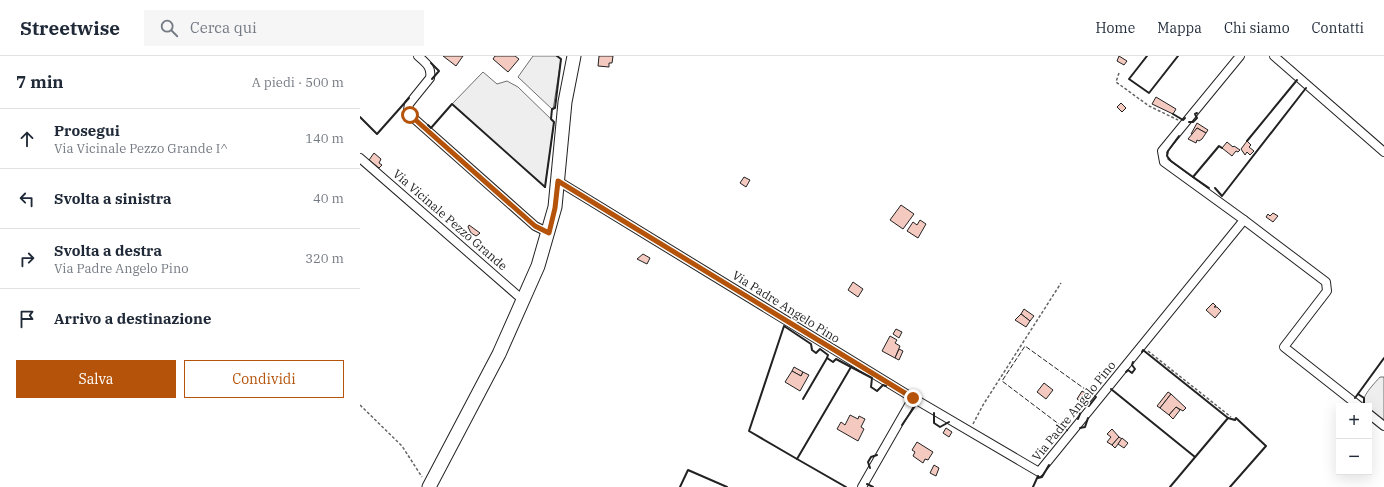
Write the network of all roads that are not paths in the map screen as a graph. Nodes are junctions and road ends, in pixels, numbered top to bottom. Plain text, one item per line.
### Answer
1 (418, 56) edge
2 (574, 56) edge
3 (1240, 56) edge
4 (1274, 56) edge
5 (1384, 152) edge
6 (360, 158) edge
7 (558, 181) junction
8 (1244, 220) junction
9 (549, 233) junction
10 (524, 301) junction
11 (913, 398) junction
12 (1355, 403) edge
13 (1372, 416) edge
14 (1384, 426) edge
15 (430, 486) edge
16 (862, 487) edge

1 - 9 street
2 - 7 main road
3 - 8 street
4 - 5 street
6 - 10 street, Via Vicinale Pezzo Grande
7 - 9 main road
7 - 11 street, Via Padre Angelo Pino
8 - 11 street, Via Padre Angelo Pino
8 - 12 street
9 - 10 main road
10 - 15 main road
11 - 16 street
13 - 14 street

